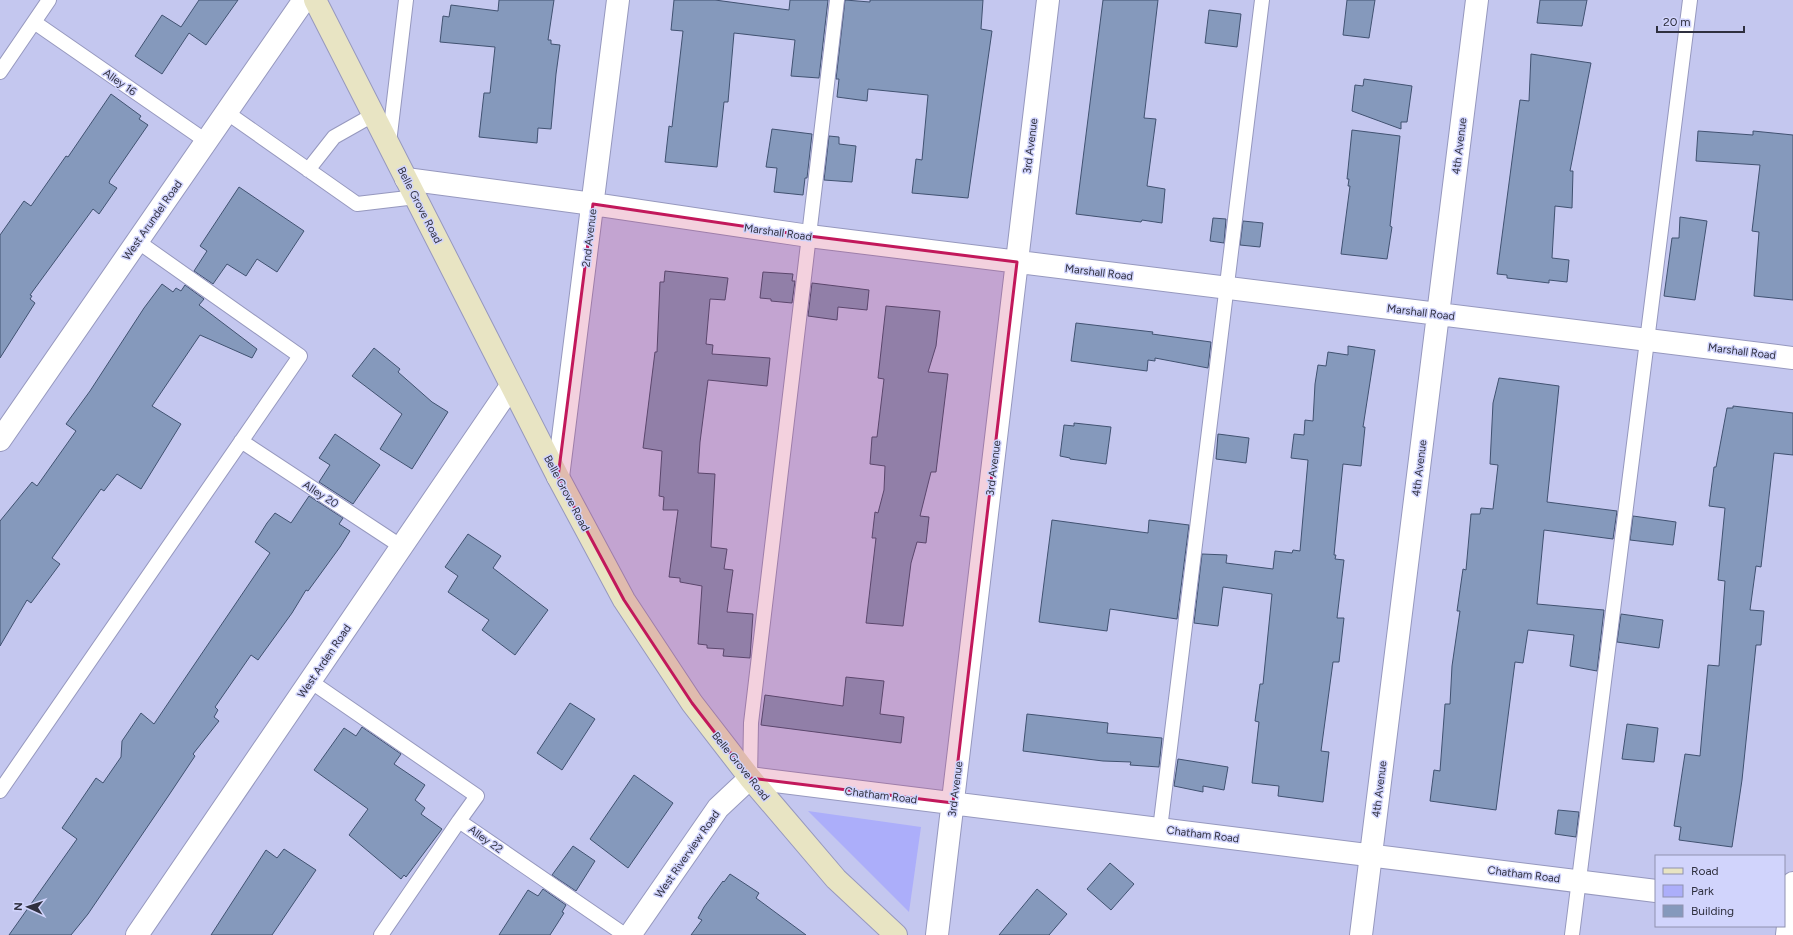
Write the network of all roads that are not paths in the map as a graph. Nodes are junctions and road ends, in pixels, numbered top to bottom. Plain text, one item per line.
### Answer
1 (49, 0) edge
2 (304, 0) edge
3 (315, 0) edge
4 (406, 0) edge
5 (618, 0) edge
6 (836, 0) edge
7 (1048, 0) edge
8 (1262, 0) edge
9 (1477, 0) edge
10 (1690, 0) edge
11 (34, 22) junction
12 (0, 72) edge
13 (226, 112) junction
14 (374, 115) junction
15 (206, 141) junction
16 (388, 144) junction
17 (308, 170) junction
18 (411, 188) junction
19 (593, 204) junction
20 (809, 236) junction
21 (137, 241) junction
22 (1017, 262) junction
23 (1227, 288) junction
24 (1438, 314) junction
25 (1647, 340) junction
26 (1793, 358) edge
27 (511, 386) junction
28 (0, 440) edge
29 (241, 441) junction
30 (558, 477) junction
31 (402, 547) junction
32 (310, 681) junction
33 (750, 778) junction
34 (0, 791) edge
35 (953, 803) junction
36 (459, 821) junction
37 (1160, 829) junction
38 (1371, 855) junction
39 (1579, 881) junction
40 (1793, 883) edge
41 (1655, 891) edge
42 (1789, 907) edge
43 (137, 935) edge
44 (381, 935) edge
45 (625, 935) edge
46 (630, 935) edge
47 (896, 935) edge
48 (937, 935) edge
49 (1361, 935) edge
50 (1572, 935) edge
51 (1786, 935) edge

1 - 11 lane
2 - 13 street, West Arundel Road
3 - 14 main road, Belle Grove Road
4 - 16 lane
5 - 19 street, 2nd Avenue
6 - 20 lane
7 - 22 street, 3rd Avenue
8 - 23 lane
9 - 24 street, 4th Avenue
10 - 25 lane
11 - 12 lane
11 - 15 lane, Alley 16
13 - 15 street, West Arundel Road
13 - 17 lane
14 - 16 main road, Belle Grove Road
14 - 17 lane
15 - 21 street, West Arundel Road
16 - 18 main road, Belle Grove Road
17 - 18 lane
18 - 19 street, Marshall Road
18 - 27 main road, Belle Grove Road
19 - 20 street, Marshall Road
19 - 30 street, 2nd Avenue
20 - 22 street, Marshall Road
20 - 33 lane
21 - 28 street, West Arundel Road
21 - 29 lane
22 - 23 street, Marshall Road
22 - 35 street, 3rd Avenue
23 - 24 street, Marshall Road
23 - 37 lane
24 - 25 street, Marshall Road
24 - 38 street, 4th Avenue
25 - 26 street, Marshall Road
25 - 39 lane
27 - 30 main road, Belle Grove Road
27 - 31 street, West Arden Road
29 - 31 lane, Alley 20
29 - 34 lane
30 - 33 main road, Belle Grove Road
31 - 32 street, West Arden Road
32 - 36 lane, Alley 22
32 - 43 street, West Arden Road
33 - 35 street, Chatham Road
33 - 46 street, West Riverview Road
33 - 47 main road, Belle Grove Road
35 - 37 street, Chatham Road
35 - 48 street, 3rd Avenue
36 - 44 lane
36 - 45 lane, Alley 22
37 - 38 street, Chatham Road
38 - 39 street, Chatham Road
38 - 49 street, 4th Avenue
39 - 41 street, Chatham Road
39 - 50 lane
40 - 42 street
42 - 51 street

